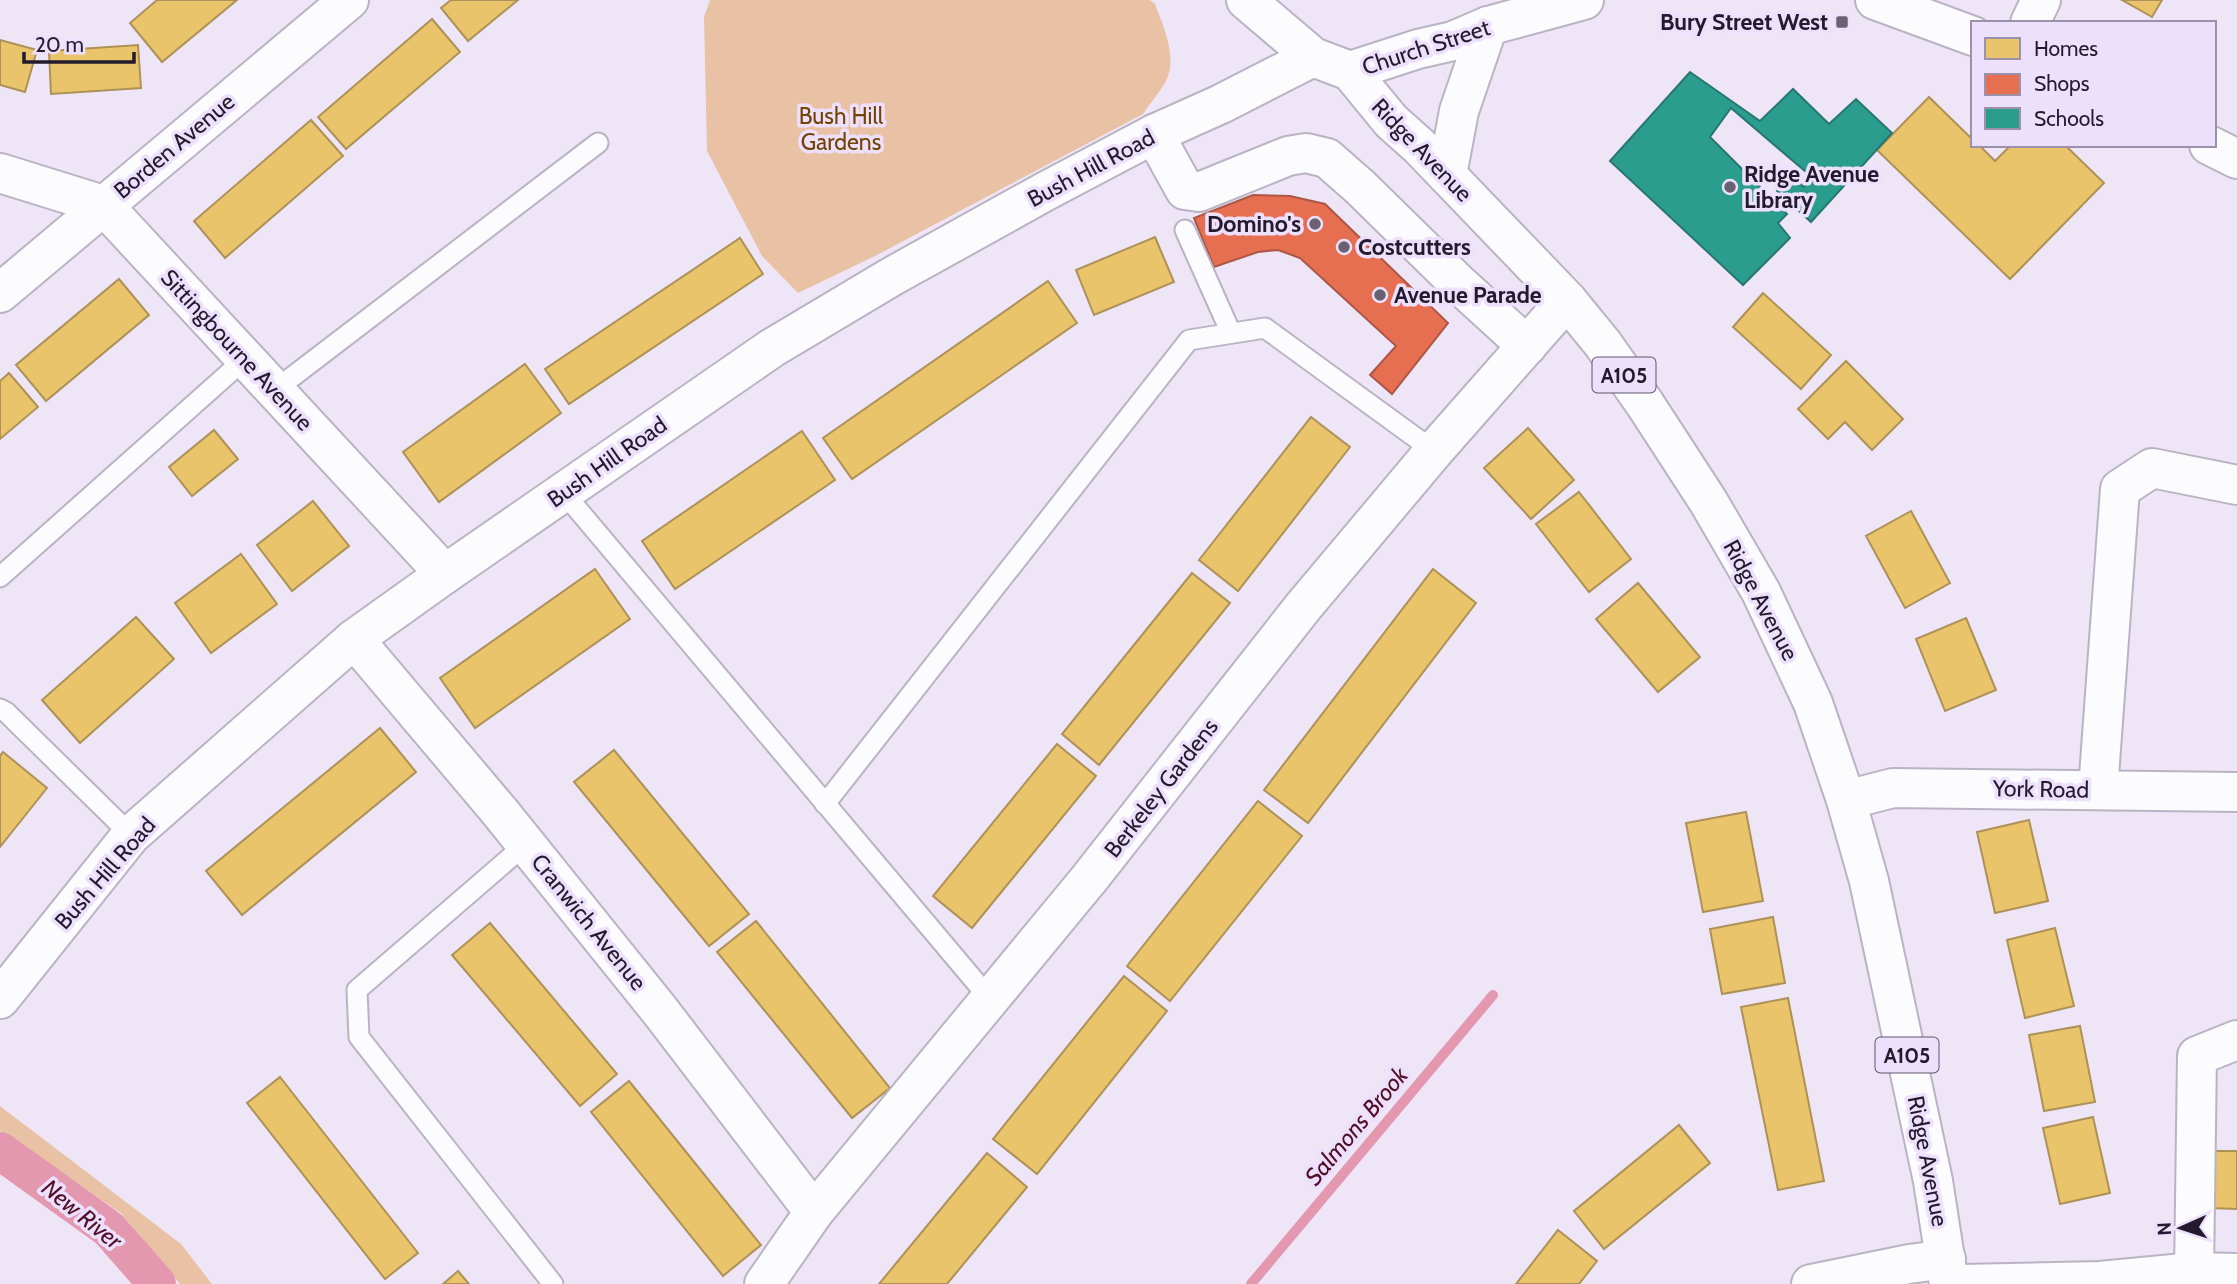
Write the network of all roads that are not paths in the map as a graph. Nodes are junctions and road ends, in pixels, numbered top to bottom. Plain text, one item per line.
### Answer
1 (349, 0) edge
2 (1246, 0) edge
3 (1584, 0) edge
4 (1875, 0) edge
5 (2041, 0) edge
6 (2031, 21) edge
7 (1488, 26) junction
8 (1971, 35) edge
9 (1313, 57) junction
10 (1350, 71) junction
11 (1154, 134) junction
12 (598, 143) dead end
13 (0, 173) edge
14 (1447, 175) junction
15 (103, 205) junction
16 (1185, 230) dead end
17 (0, 293) edge
18 (1567, 300) junction
19 (1231, 333) junction
20 (1527, 346) junction
21 (246, 358) junction
22 (275, 390) junction
23 (1434, 451) junction
24 (2237, 485) edge
25 (564, 492) junction
26 (445, 574) junction
27 (0, 576) edge
28 (354, 639) junction
29 (0, 709) edge
30 (2098, 790) junction
31 (2237, 792) edge
32 (1846, 800) junction
33 (825, 804) junction
34 (131, 835) junction
35 (526, 844) junction
36 (0, 999) edge
37 (990, 999) junction
38 (2237, 1040) edge
39 (814, 1212) junction
40 (1951, 1276) edge
41 (2220, 1276) edge
42 (553, 1284) edge
43 (764, 1284) edge
44 (1811, 1284) edge

1 - 15 street, Borden Avenue
2 - 9 street, A105
3 - 7 street, Church Street
4 - 8 street
5 - 6 street
7 - 10 street, Church Street
7 - 14 street
9 - 10 street, Ridge Avenue / A105
9 - 11 street, Bush Hill Road
10 - 14 street, Ridge Avenue / A105
11 - 20 street
11 - 25 street, Bush Hill Road
12 - 22 lane
13 - 15 street, Sittingbourne Avenue
14 - 18 street, Ridge Avenue / A105
15 - 17 street, Borden Avenue
15 - 21 street, Sittingbourne Avenue
16 - 19 lane
18 - 20 street, Berkeley Gardens
18 - 32 street, Ridge Avenue / A105
19 - 23 lane
19 - 33 lane
20 - 23 street, Berkeley Gardens
21 - 22 street, Sittingbourne Avenue
21 - 27 lane
22 - 26 street, Sittingbourne Avenue
23 - 37 street, Berkeley Gardens
24 - 30 street
25 - 26 street, Bush Hill Road
25 - 33 lane
26 - 28 street, Bush Hill Road
28 - 34 street, Bush Hill Road
28 - 35 street, Cranwich Avenue
29 - 34 lane
30 - 31 street, York Road
30 - 32 street, York Road
32 - 40 street, Ridge Avenue / A105
33 - 37 lane
34 - 36 street, Bush Hill Road
35 - 39 street, Cranwich Avenue
35 - 42 lane
37 - 39 street, Berkeley Gardens
38 - 41 street
39 - 43 street, Berkeley Gardens
40 - 41 street
40 - 44 street

